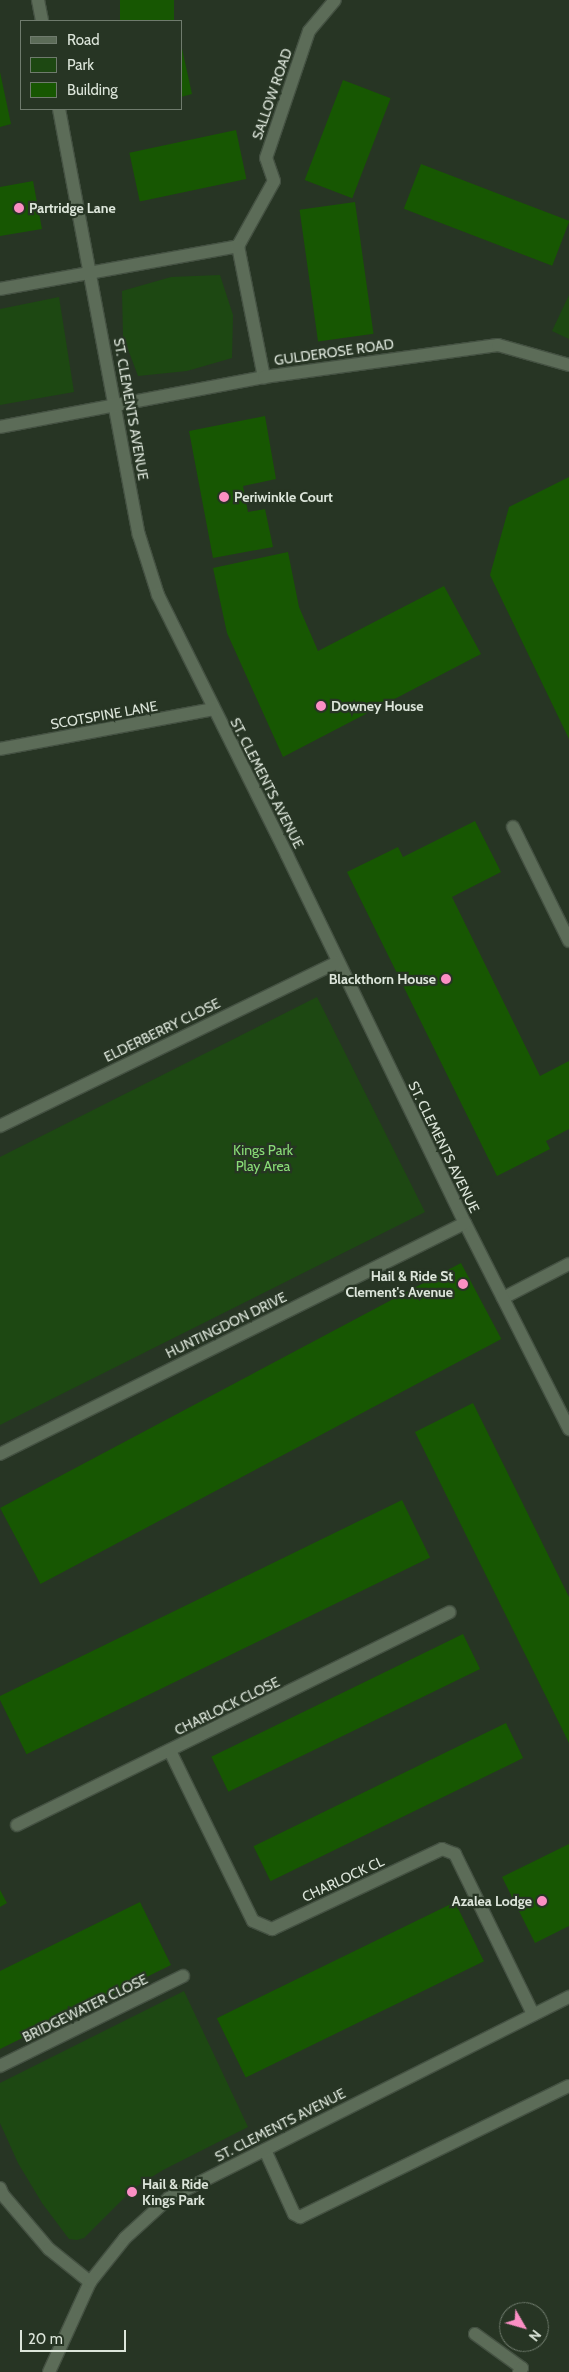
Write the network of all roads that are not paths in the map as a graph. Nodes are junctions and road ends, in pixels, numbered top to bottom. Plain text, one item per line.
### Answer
1 (38, 0) edge
2 (335, 0) edge
3 (42, 20) edge
4 (59, 110) edge
5 (238, 246) junction
6 (91, 272) junction
7 (0, 289) edge
8 (569, 365) edge
9 (264, 377) junction
10 (116, 406) junction
11 (0, 427) edge
12 (213, 709) junction
13 (0, 749) edge
14 (513, 827) dead end
15 (569, 941) edge
16 (337, 962) junction
17 (0, 1126) edge
18 (464, 1223) junction
19 (569, 1264) edge
20 (503, 1298) junction
21 (569, 1429) edge
22 (0, 1454) edge
23 (449, 1612) dead end
24 (170, 1751) junction
25 (18, 1825) dead end
26 (183, 1976) dead end
27 (569, 1997) edge
28 (533, 2014) junction
29 (0, 2066) edge
30 (569, 2086) edge
31 (264, 2150) junction
32 (0, 2188) edge
33 (90, 2282) junction
34 (476, 2334) dead end
35 (48, 2372) edge
36 (519, 2372) edge

1 - 3 street
2 - 5 street, SALLOW ROAD
4 - 6 street, ST. CLEMENTS AVENUE
5 - 6 street
5 - 9 street
6 - 7 street
6 - 10 street, ST. CLEMENTS AVENUE
8 - 9 street, GULDEROSE ROAD
9 - 10 street, GULDEROSE ROAD
10 - 11 street, GULDEROSE ROAD
10 - 12 street, ST. CLEMENTS AVENUE
12 - 13 street, SCOTSPINE LANE
12 - 16 street, ST. CLEMENTS AVENUE
14 - 15 street
16 - 17 street, ELDERBERRY CLOSE
16 - 18 street, ST. CLEMENTS AVENUE
18 - 20 street, ST. CLEMENTS AVENUE
18 - 22 street, HUNTINGDON DRIVE
19 - 20 street
20 - 21 street, ST. CLEMENTS AVENUE
23 - 24 street, CHARLOCK CLOSE
24 - 25 street, CHARLOCK CLOSE
24 - 28 street, CHARLOCK CL
26 - 29 street, BRIDGEWATER CLOSE
27 - 28 street, ST. CLEMENTS AVENUE
28 - 31 street, ST. CLEMENTS AVENUE
30 - 31 street
31 - 33 street, ST. CLEMENTS AVENUE
32 - 33 street
33 - 35 street, ST. CLEMENTS AVENUE
34 - 36 street

